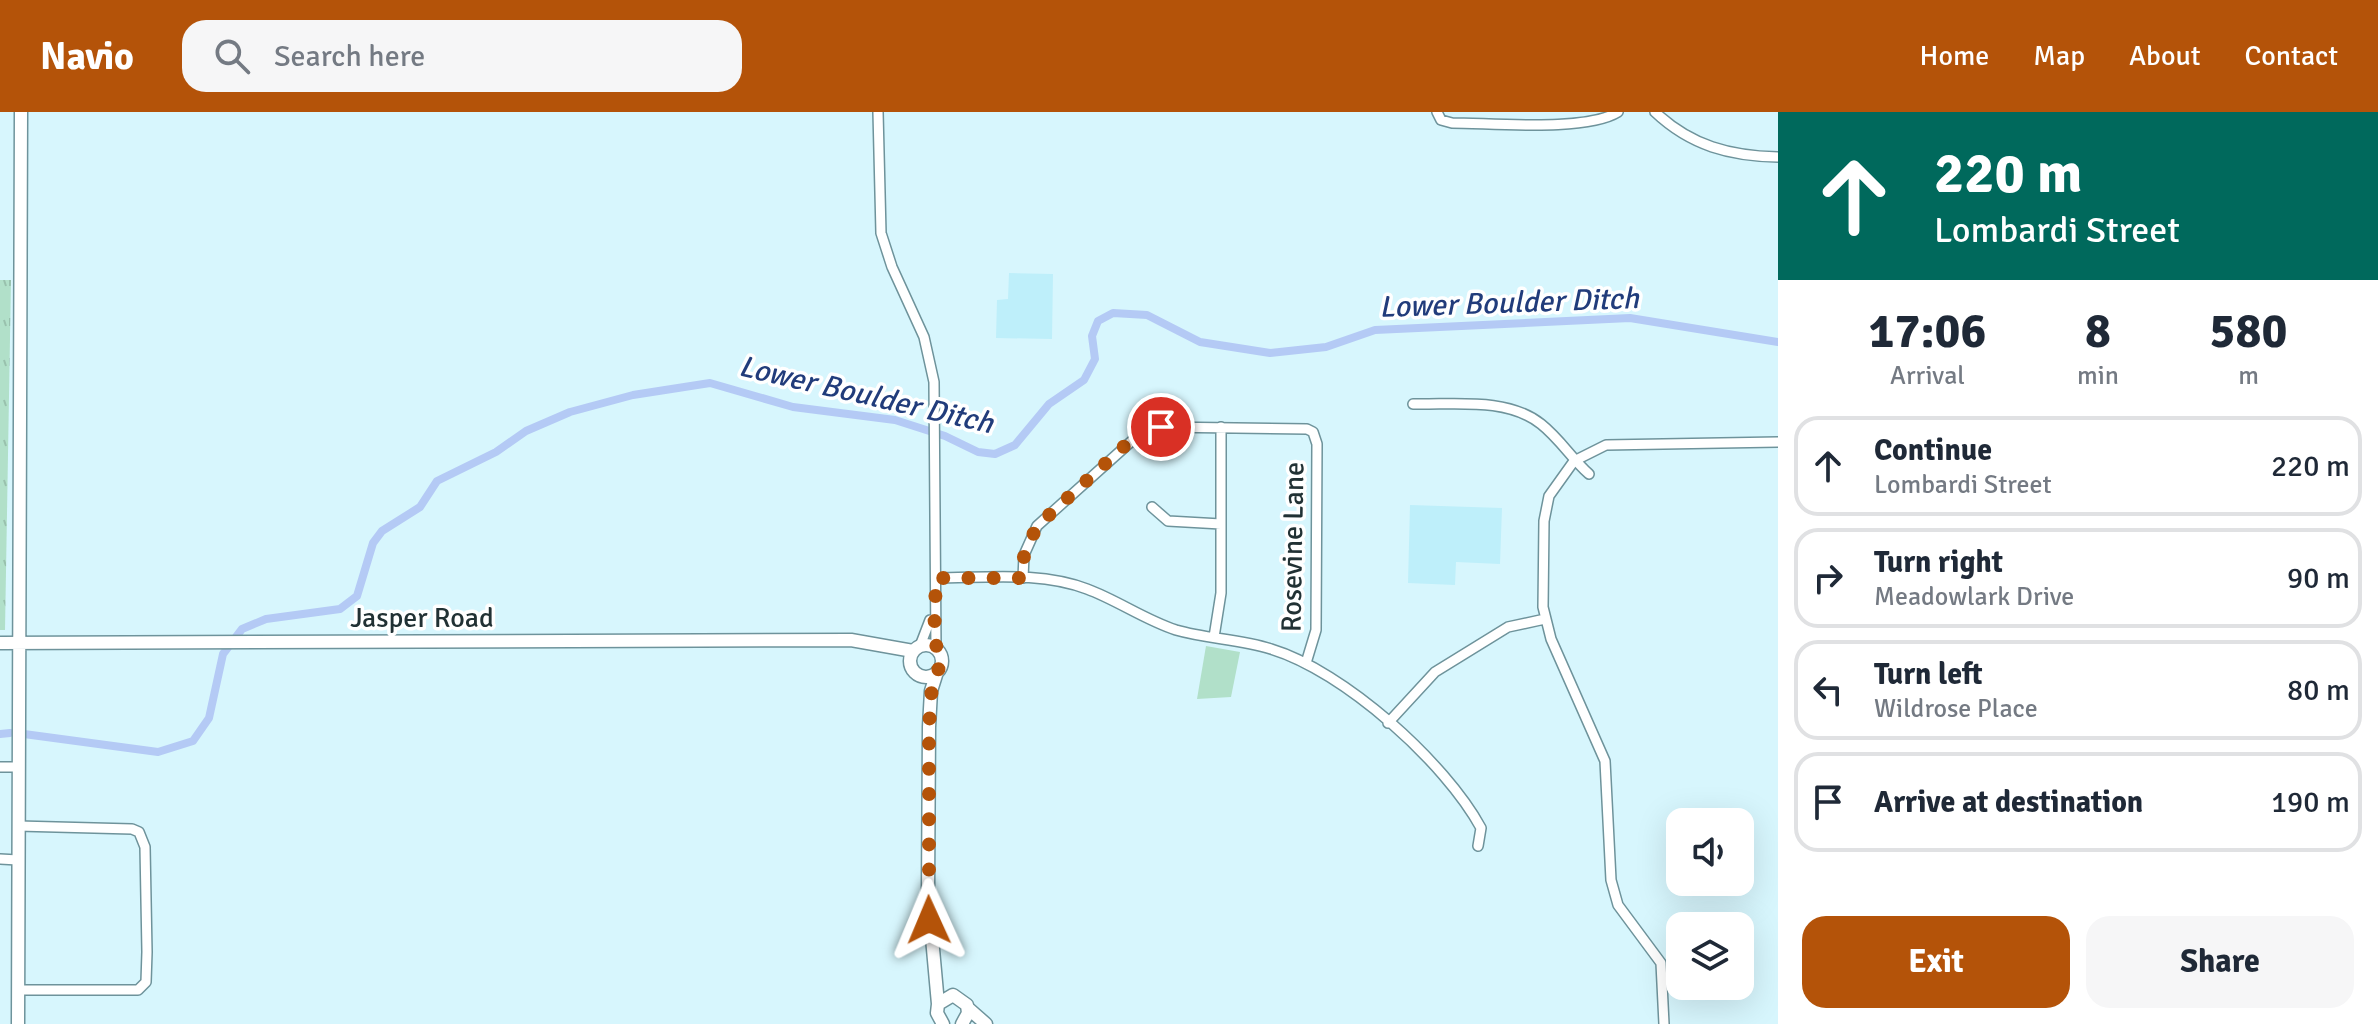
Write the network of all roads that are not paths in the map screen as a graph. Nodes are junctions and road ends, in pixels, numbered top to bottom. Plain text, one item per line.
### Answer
1 (21, 112) edge
2 (878, 112) edge
3 (1437, 112) edge
4 (1618, 112) edge
5 (1655, 112) edge
6 (1778, 157) edge
7 (1413, 404) dead end
8 (1221, 427) junction
9 (1778, 442) edge
10 (1574, 461) junction
11 (1589, 474) dead end
12 (1152, 507) dead end
13 (1221, 524) junction
14 (1023, 578) junction
15 (936, 582) junction
16 (1545, 619) junction
17 (1214, 637) junction
18 (844, 642) junction
19 (0, 643) edge
20 (19, 643) junction
21 (916, 648) junction
22 (936, 649) junction
23 (1306, 663) junction
24 (913, 671) junction
25 (937, 672) junction
26 (1388, 723) junction
27 (929, 727) junction
28 (0, 767) edge
29 (18, 767) junction
30 (18, 826) junction
31 (1478, 846) dead end
32 (0, 859) edge
33 (18, 860) junction
34 (936, 970) junction
35 (18, 990) junction
36 (958, 996) junction
37 (969, 1009) junction
38 (939, 1017) edge
39 (18, 1024) edge
40 (962, 1024) edge
41 (986, 1024) edge
42 (1664, 1024) edge

1 - 20 street
2 - 15 street
3 - 4 street
5 - 6 street
7 - 10 street
8 - 13 street
8 - 14 street
8 - 23 street, Rosevine Lane
9 - 10 street
10 - 11 street
10 - 16 street
12 - 13 street
13 - 17 street
14 - 15 street
14 - 17 street
15 - 21 street
15 - 22 street
16 - 26 street
16 - 42 street
17 - 23 street
18 - 20 street, Jasper Road
18 - 21 street, Jasper Road
18 - 24 street, Jasper Road
19 - 20 street, Jasper Road
20 - 29 street
21 - 22 street
21 - 24 street
22 - 25 street
23 - 26 street
24 - 25 street
24 - 27 street
25 - 27 street
26 - 31 street
27 - 34 street
28 - 29 street
29 - 30 street
30 - 33 street
30 - 35 street
32 - 33 street
33 - 35 street
34 - 36 street
34 - 38 street
35 - 39 street
36 - 37 street
36 - 38 street
37 - 40 street
37 - 41 street

